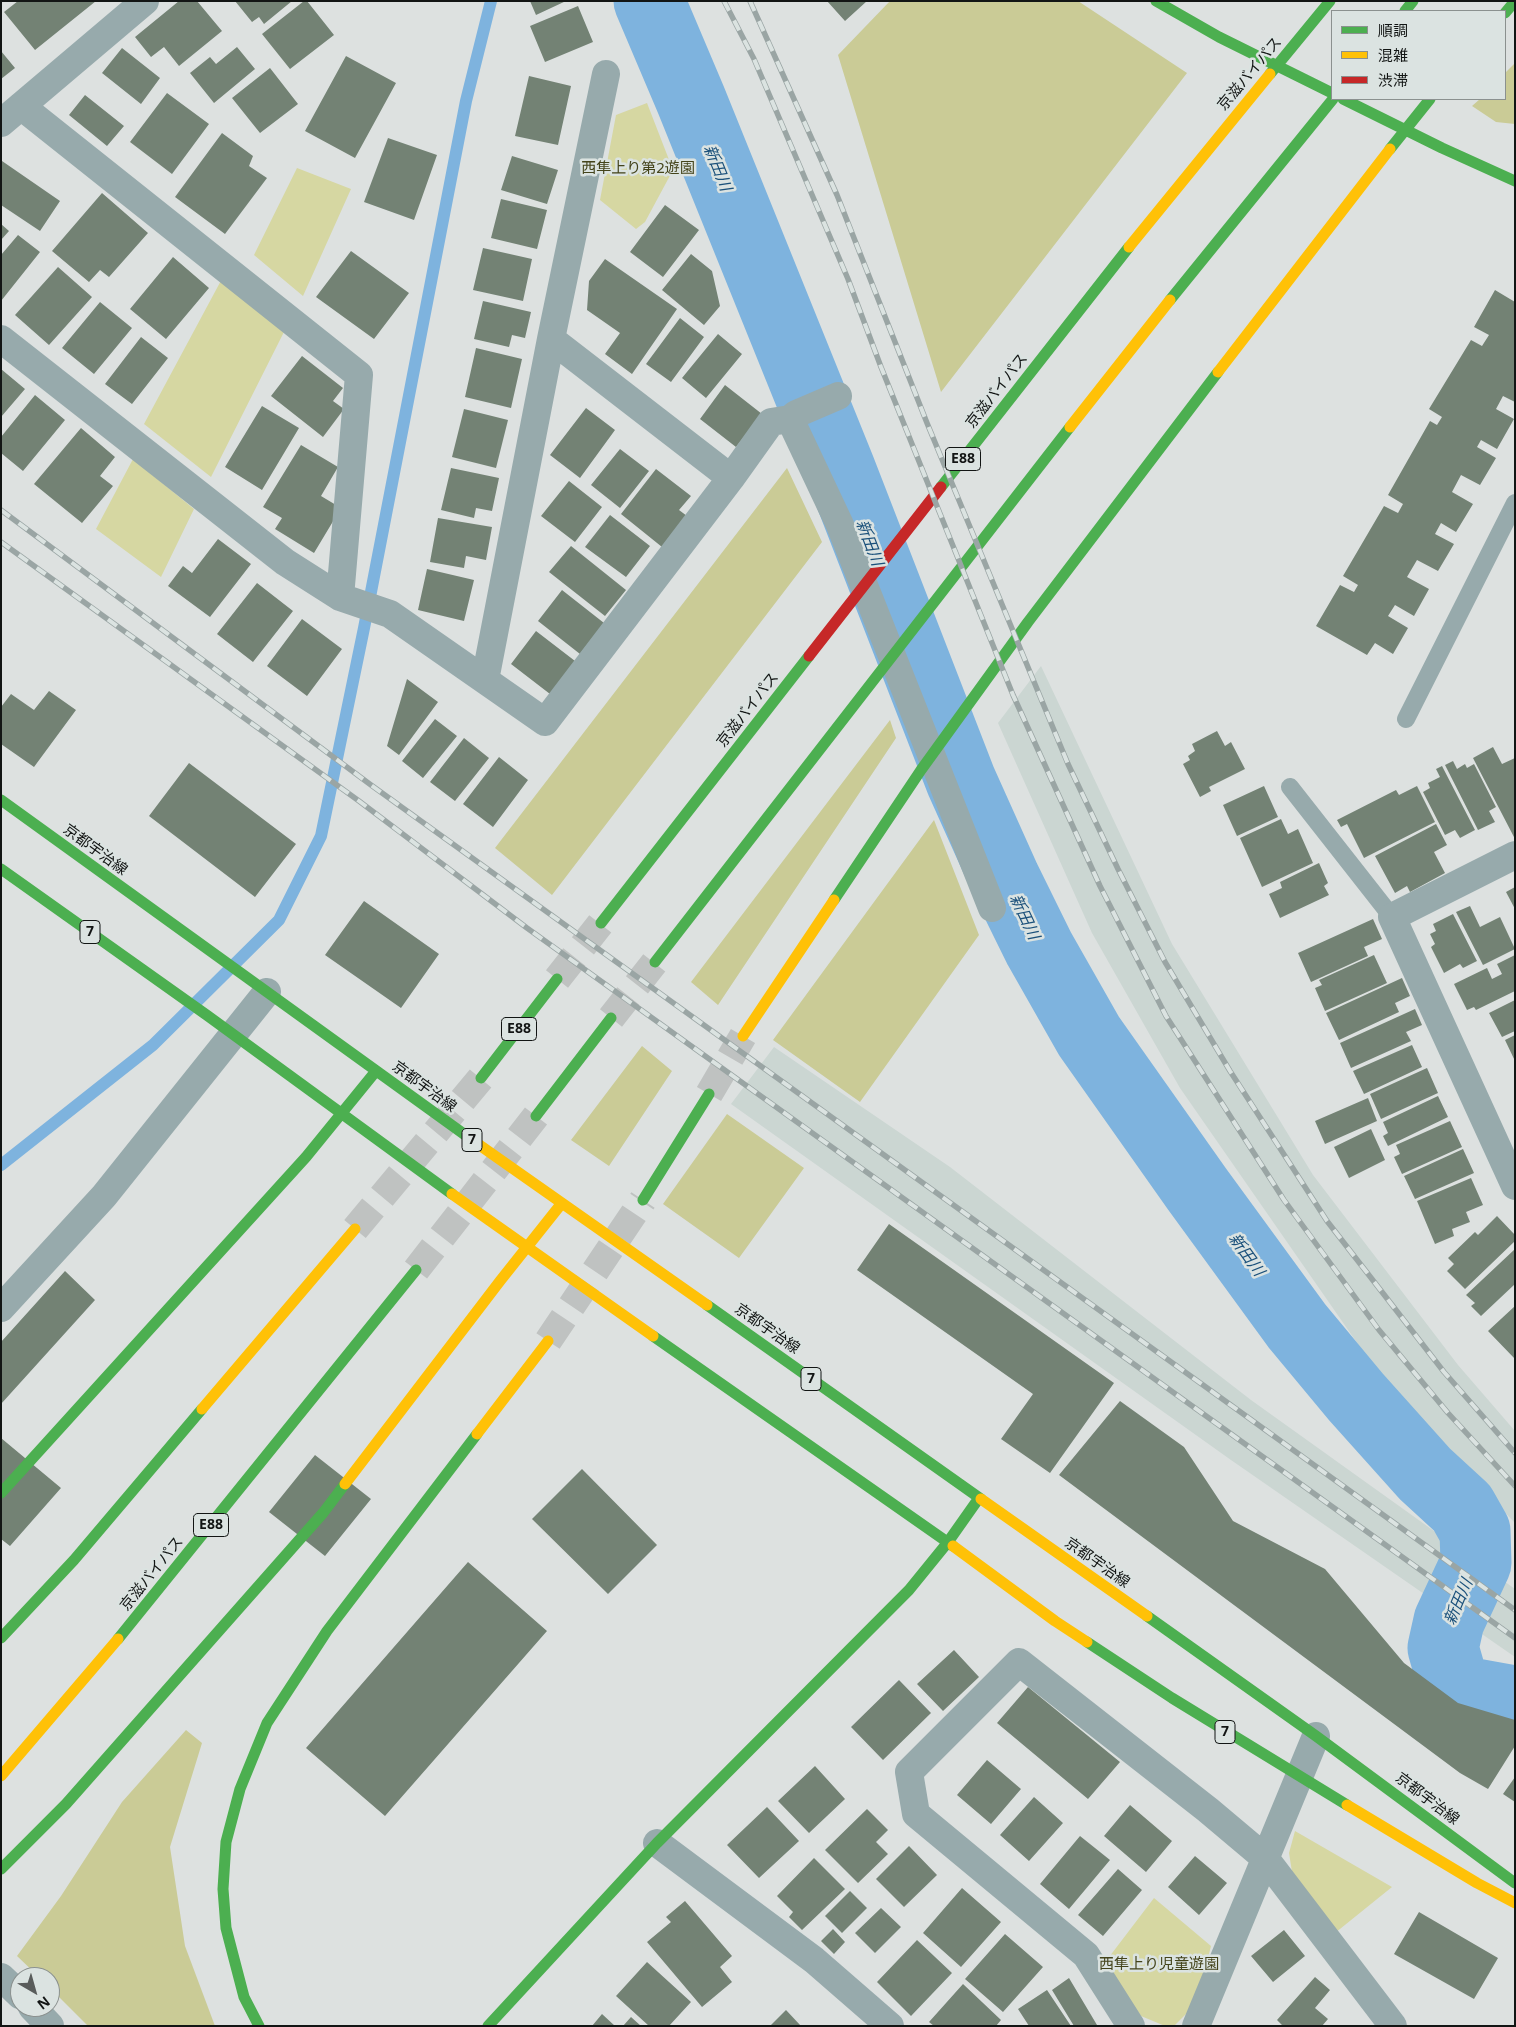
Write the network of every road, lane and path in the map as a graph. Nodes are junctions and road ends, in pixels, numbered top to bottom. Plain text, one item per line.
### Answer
1 (145, 1) edge
2 (1156, 1) edge
3 (1330, 1) edge
4 (1515, 1) edge
5 (1506, 12) edge
6 (606, 74) dead end
7 (1331, 93) edge
8 (1332, 100) edge
9 (1345, 100) edge
10 (1429, 100) edge
11 (11, 115) edge
12 (1515, 181) edge
13 (1, 339) edge
14 (551, 339) junction
15 (838, 396) dead end
16 (793, 416) junction
17 (731, 478) junction
18 (1515, 503) edge
19 (348, 600) junction
20 (485, 680) junction
21 (1406, 719) dead end
22 (1290, 787) dead end
23 (1, 800) edge
24 (1515, 855) edge
25 (1, 868) edge
26 (992, 908) dead end
27 (1392, 917) junction
28 (601, 922) tunnel mouth
29 (655, 962) tunnel mouth
30 (557, 979) tunnel mouth
31 (257, 986) junction
32 (611, 1018) tunnel mouth
33 (234, 1034) junction
34 (743, 1036) tunnel mouth
35 (376, 1071) junction
36 (481, 1078) tunnel mouth
37 (709, 1094) tunnel mouth
38 (342, 1115) junction
39 (536, 1116) tunnel mouth
40 (1515, 1186) edge
41 (643, 1200) tunnel mouth
42 (562, 1203) junction
43 (355, 1229) tunnel mouth
44 (526, 1248) junction
45 (416, 1270) tunnel mouth
46 (1, 1308) edge
47 (548, 1341) tunnel mouth
48 (1, 1493) edge
49 (979, 1498) junction
50 (948, 1542) junction
51 (1, 1638) edge
52 (1316, 1736) junction
53 (1, 1776) edge
54 (1299, 1776) junction
55 (657, 1843) junction
56 (1265, 1858) junction
57 (1, 1869) edge
58 (1515, 1883) edge
59 (1515, 1903) edge
60 (259, 2026) edge
61 (488, 2026) edge
62 (890, 2026) edge
63 (1131, 2026) edge
64 (1196, 2026) edge
65 (1393, 2026) edge

1 - 11 street
2 - 7 main road
3 - 28 main road, 京滋バイパス / E88
4 - 5 main road
6 - 14 street
8 - 29 main road
9 - 12 main road
10 - 34 main road
11 - 19 street
13 - 19 street
14 - 17 street
14 - 20 street
15 - 16 street
16 - 17 street
16 - 26 street
17 - 20 street
18 - 21 lane
19 - 20 street
22 - 27 lane
23 - 31 main road, 京都宇治線 / 7
24 - 27 street
25 - 33 main road, 7
27 - 40 street
30 - 36 main road, E88
31 - 33 street
31 - 35 main road, 京都宇治線 / 7
32 - 39 main road
33 - 38 main road, 7
33 - 46 street
35 - 38 main road
35 - 42 main road, 京都宇治線 / 7
37 - 41 main road
38 - 44 main road, 7
38 - 48 main road
42 - 44 main road
42 - 49 main road, 京都宇治線 / 7
43 - 51 main road
44 - 50 main road, 7
44 - 57 main road
45 - 53 main road, 京滋バイパス / E88
47 - 60 main road
49 - 50 main road
49 - 52 main road, 京都宇治線 / 7
50 - 54 main road, 7
50 - 55 main road
52 - 54 street
52 - 58 main road, 京都宇治線 / 7
54 - 56 street
54 - 59 main road, 7
55 - 61 main road
55 - 62 street
56 - 63 street
56 - 64 street
56 - 65 street

